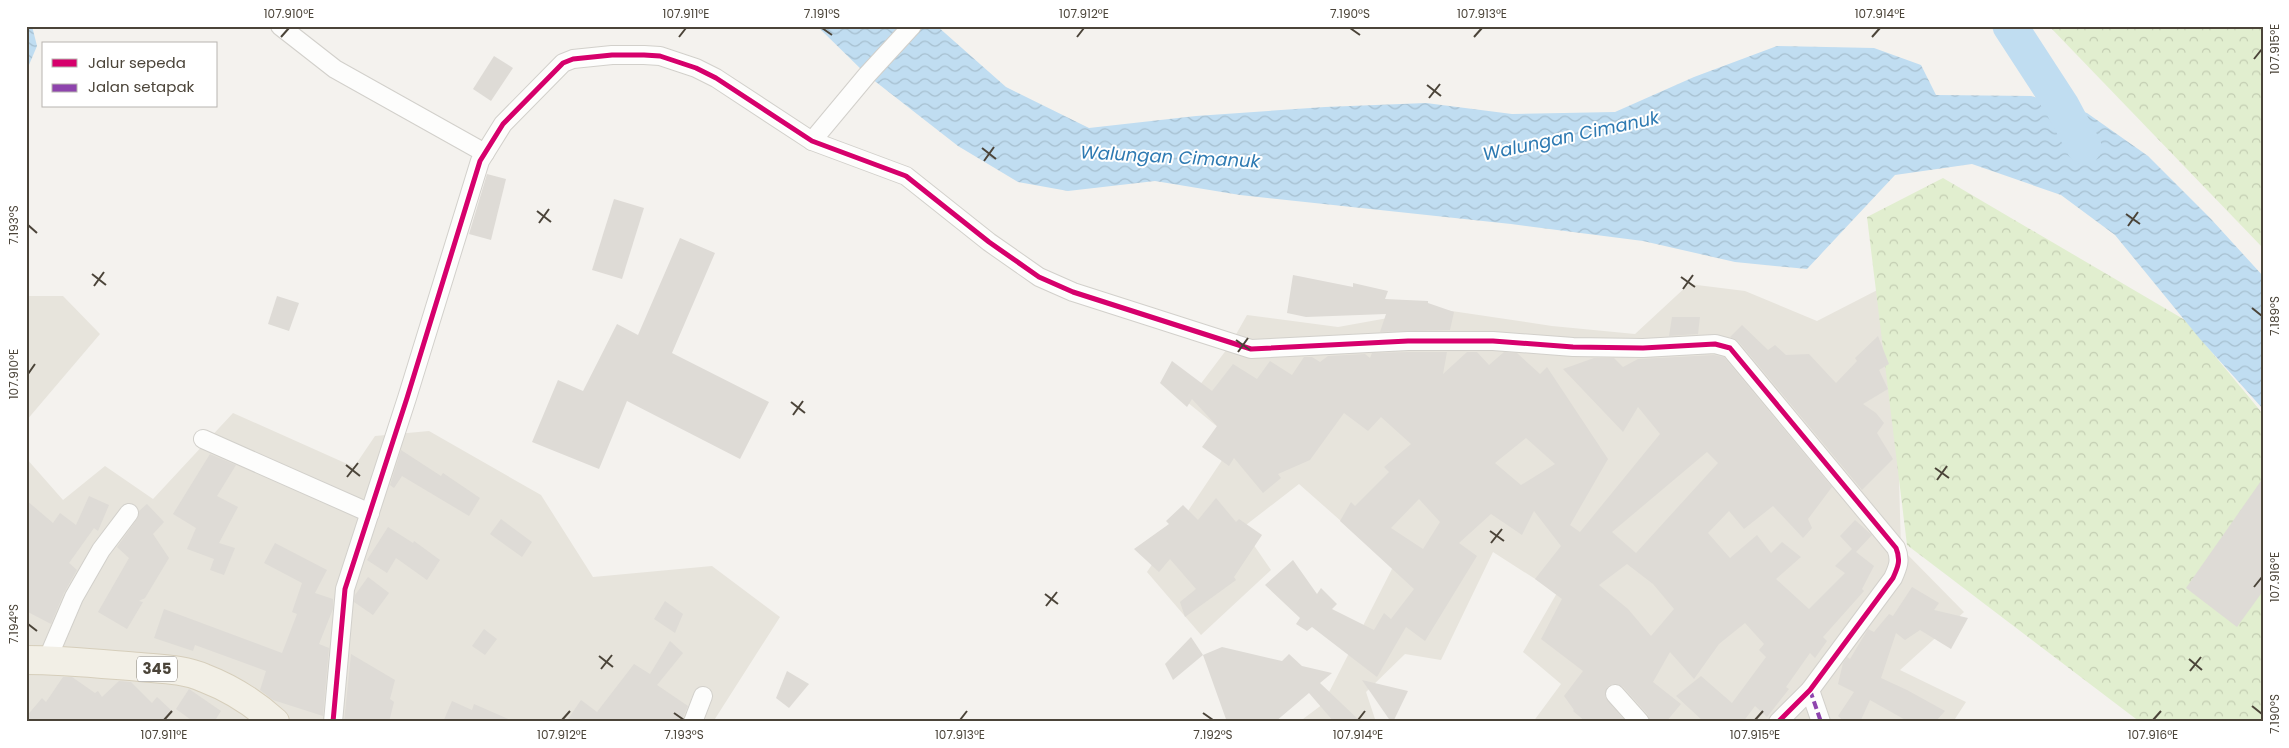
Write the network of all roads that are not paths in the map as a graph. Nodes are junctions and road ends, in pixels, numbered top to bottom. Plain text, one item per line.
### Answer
1 (280, 26) edge
2 (912, 26) edge
3 (812, 141) junction
4 (485, 153) junction
5 (204, 439) dead end
6 (370, 513) junction
7 (128, 514) dead end
8 (36, 660) edge
9 (1810, 690) junction
10 (1615, 694) dead end
11 (703, 696) dead end
12 (275, 722) edge
13 (333, 722) edge
14 (693, 722) edge
15 (1640, 722) edge
16 (1778, 722) edge
17 (1821, 722) edge

1 - 4 street
2 - 3 street
3 - 4 street
3 - 9 street
4 - 6 street
5 - 6 street
6 - 13 street
7 - 8 street
8 - 12 main road, 345
9 - 16 street
9 - 17 street
10 - 15 street
11 - 14 street

